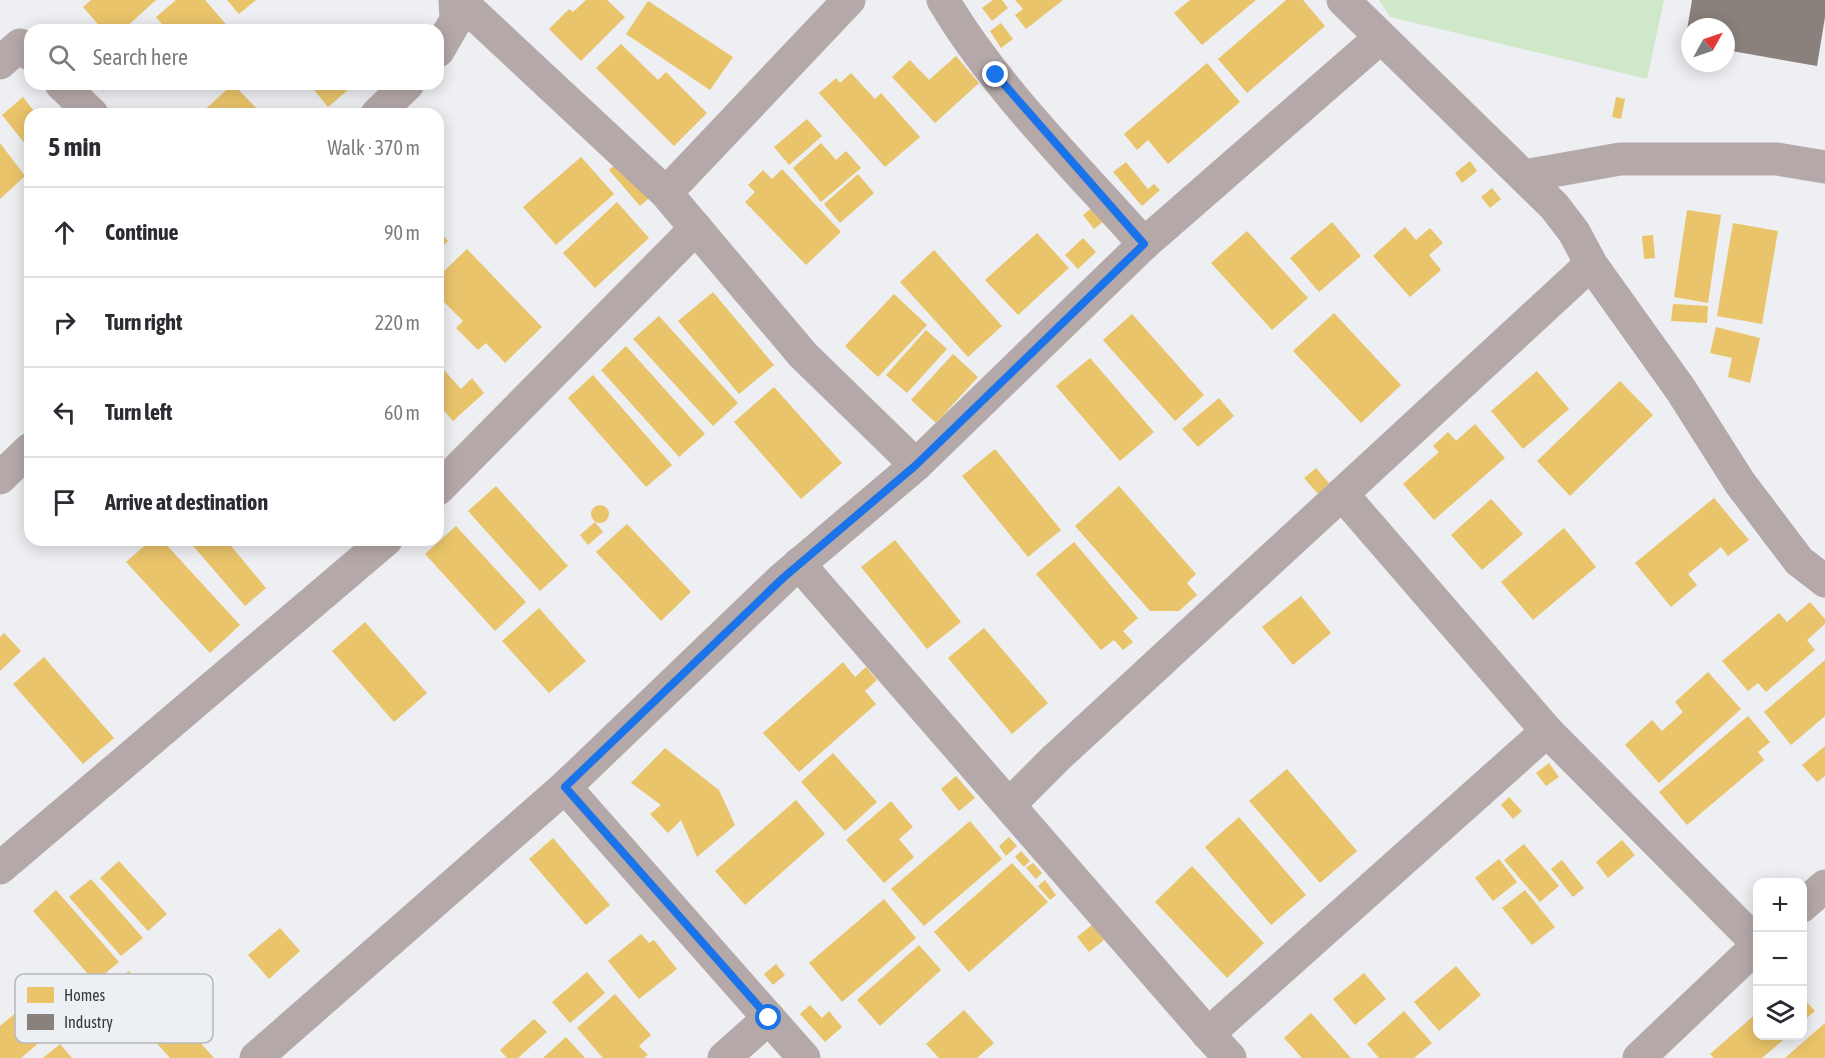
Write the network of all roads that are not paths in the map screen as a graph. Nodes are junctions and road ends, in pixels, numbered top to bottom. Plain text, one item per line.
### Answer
1 (457, 0) edge
2 (849, 0) edge
3 (943, 0) edge
4 (1343, 0) edge
5 (1380, 38) junction
6 (444, 41) edge
7 (67, 90) edge
8 (402, 90) edge
9 (86, 108) edge
10 (383, 108) edge
11 (1825, 167) edge
12 (1524, 176) junction
13 (666, 193) junction
14 (696, 228) junction
15 (1144, 244) junction
16 (1591, 264) junction
17 (24, 455) edge
18 (916, 465) junction
19 (0, 478) edge
20 (444, 483) edge
21 (1342, 494) junction
22 (379, 546) edge
23 (799, 564) junction
24 (1825, 581) edge
25 (1547, 731) junction
26 (565, 787) junction
27 (1010, 804) junction
28 (0, 868) edge
29 (1825, 886) edge
30 (1807, 902) edge
31 (1753, 939) edge
32 (1753, 949) edge
33 (769, 1018) junction
34 (1208, 1034) junction
35 (256, 1058) edge
36 (724, 1058) edge
37 (804, 1058) edge
38 (1230, 1058) edge
39 (1639, 1058) edge

1 - 6 street
1 - 13 street
2 - 13 street
3 - 15 street
4 - 5 street
5 - 12 street
5 - 15 street
7 - 9 street
8 - 10 street
11 - 12 street
12 - 16 street
13 - 14 street
14 - 18 street
14 - 20 street
15 - 18 street
16 - 21 street
16 - 24 street
17 - 19 street
18 - 23 street
21 - 25 street
21 - 27 street
22 - 28 street
23 - 26 street
23 - 27 street
25 - 31 street
25 - 34 street
26 - 33 street
26 - 35 street
27 - 34 street
29 - 30 street
32 - 39 street
33 - 36 street
33 - 37 street
34 - 38 street

